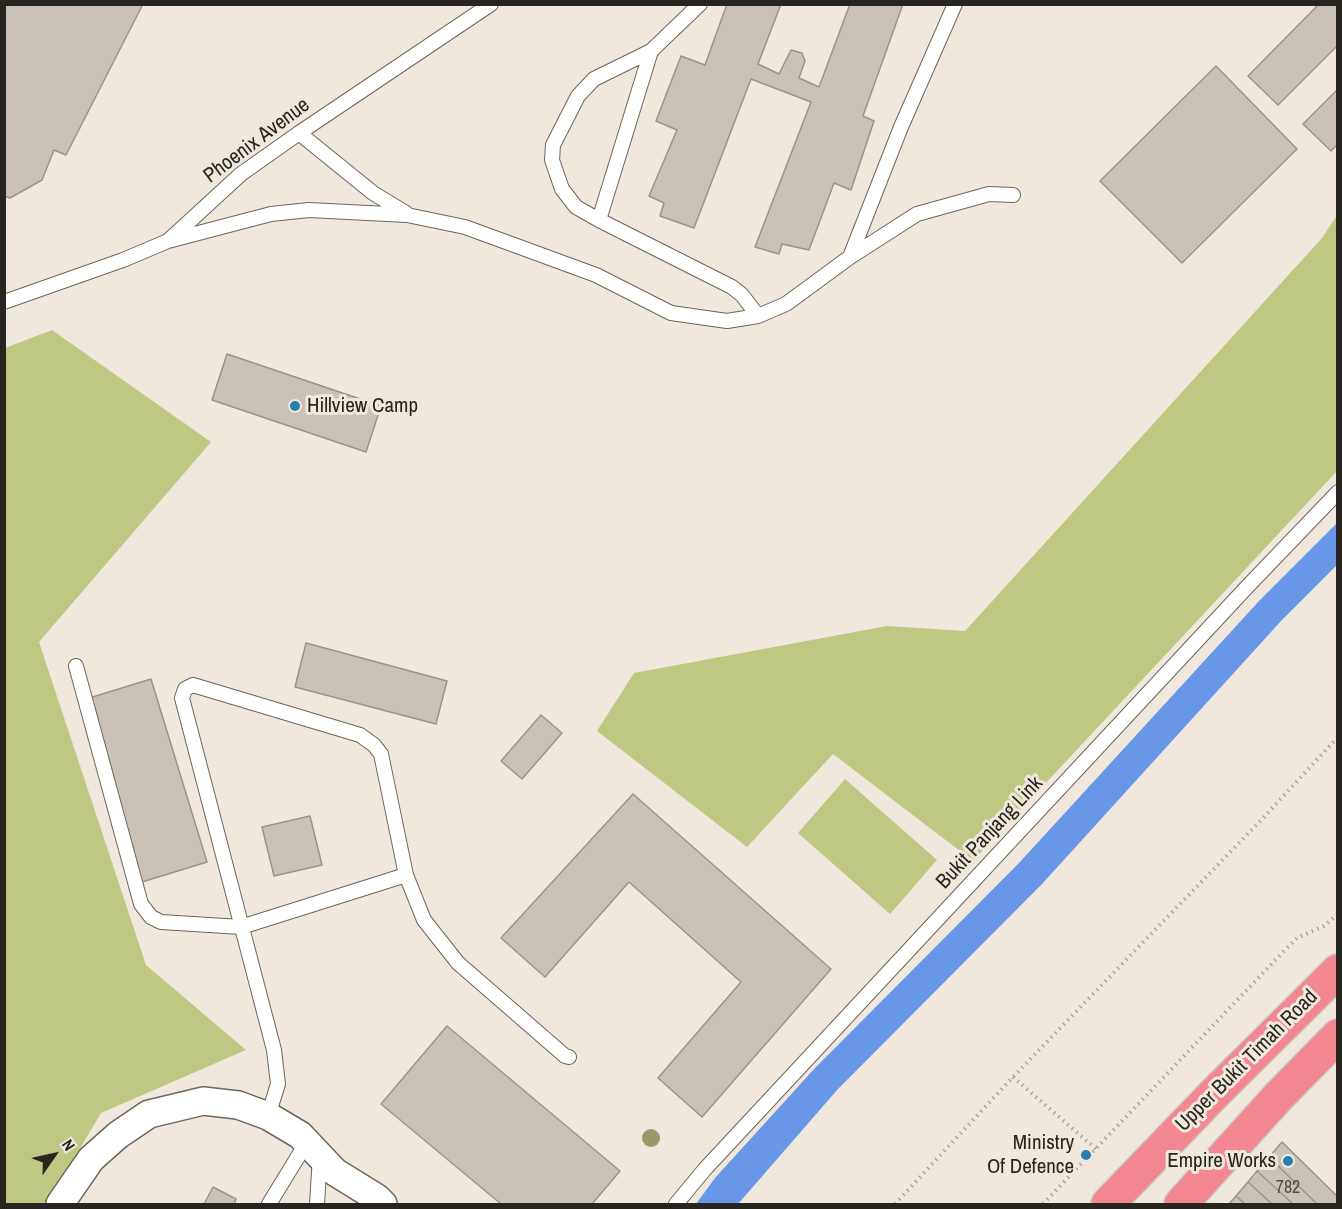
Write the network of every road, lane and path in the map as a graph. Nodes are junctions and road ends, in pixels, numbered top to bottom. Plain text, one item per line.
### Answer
1 (491, 4) edge
2 (700, 4) edge
3 (955, 4) edge
4 (651, 51) junction
5 (299, 132) junction
6 (1012, 195) dead end
7 (407, 214) junction
8 (599, 220) junction
9 (168, 241) junction
10 (850, 257) junction
11 (4, 302) edge
12 (758, 316) junction
13 (1338, 492) edge
14 (76, 666) dead end
15 (1338, 736) edge
16 (406, 875) junction
17 (1338, 914) edge
18 (242, 927) junction
19 (1338, 970) edge
20 (1338, 1036) edge
21 (569, 1057) dead end
22 (1013, 1077) junction
23 (268, 1116) junction
24 (1096, 1149) junction
25 (321, 1156) junction
26 (60, 1204) edge
27 (269, 1204) edge
28 (317, 1204) edge
29 (349, 1204) edge
30 (383, 1204) edge
31 (676, 1204) edge
32 (895, 1204) edge
33 (1043, 1204) edge
34 (1108, 1204) edge
35 (1181, 1204) edge

1 - 5 lane, Phoenix Avenue
2 - 4 lane
3 - 10 lane
4 - 8 lane
4 - 8 lane
5 - 7 lane
5 - 9 lane, Phoenix Avenue
6 - 10 lane
7 - 9 lane
7 - 12 lane
8 - 12 lane
9 - 11 lane, Phoenix Avenue
10 - 12 lane
13 - 31 lane, Bukit Panjang Link
14 - 18 lane
15 - 22 path
16 - 18 lane
16 - 18 lane
16 - 21 lane
17 - 24 path
18 - 23 lane
19 - 34 highway, Upper Bukit Timah Road
20 - 35 highway
22 - 24 path
22 - 32 path
23 - 25 street
23 - 26 street
24 - 33 path
25 - 27 lane
25 - 28 lane
25 - 29 street
25 - 30 street

